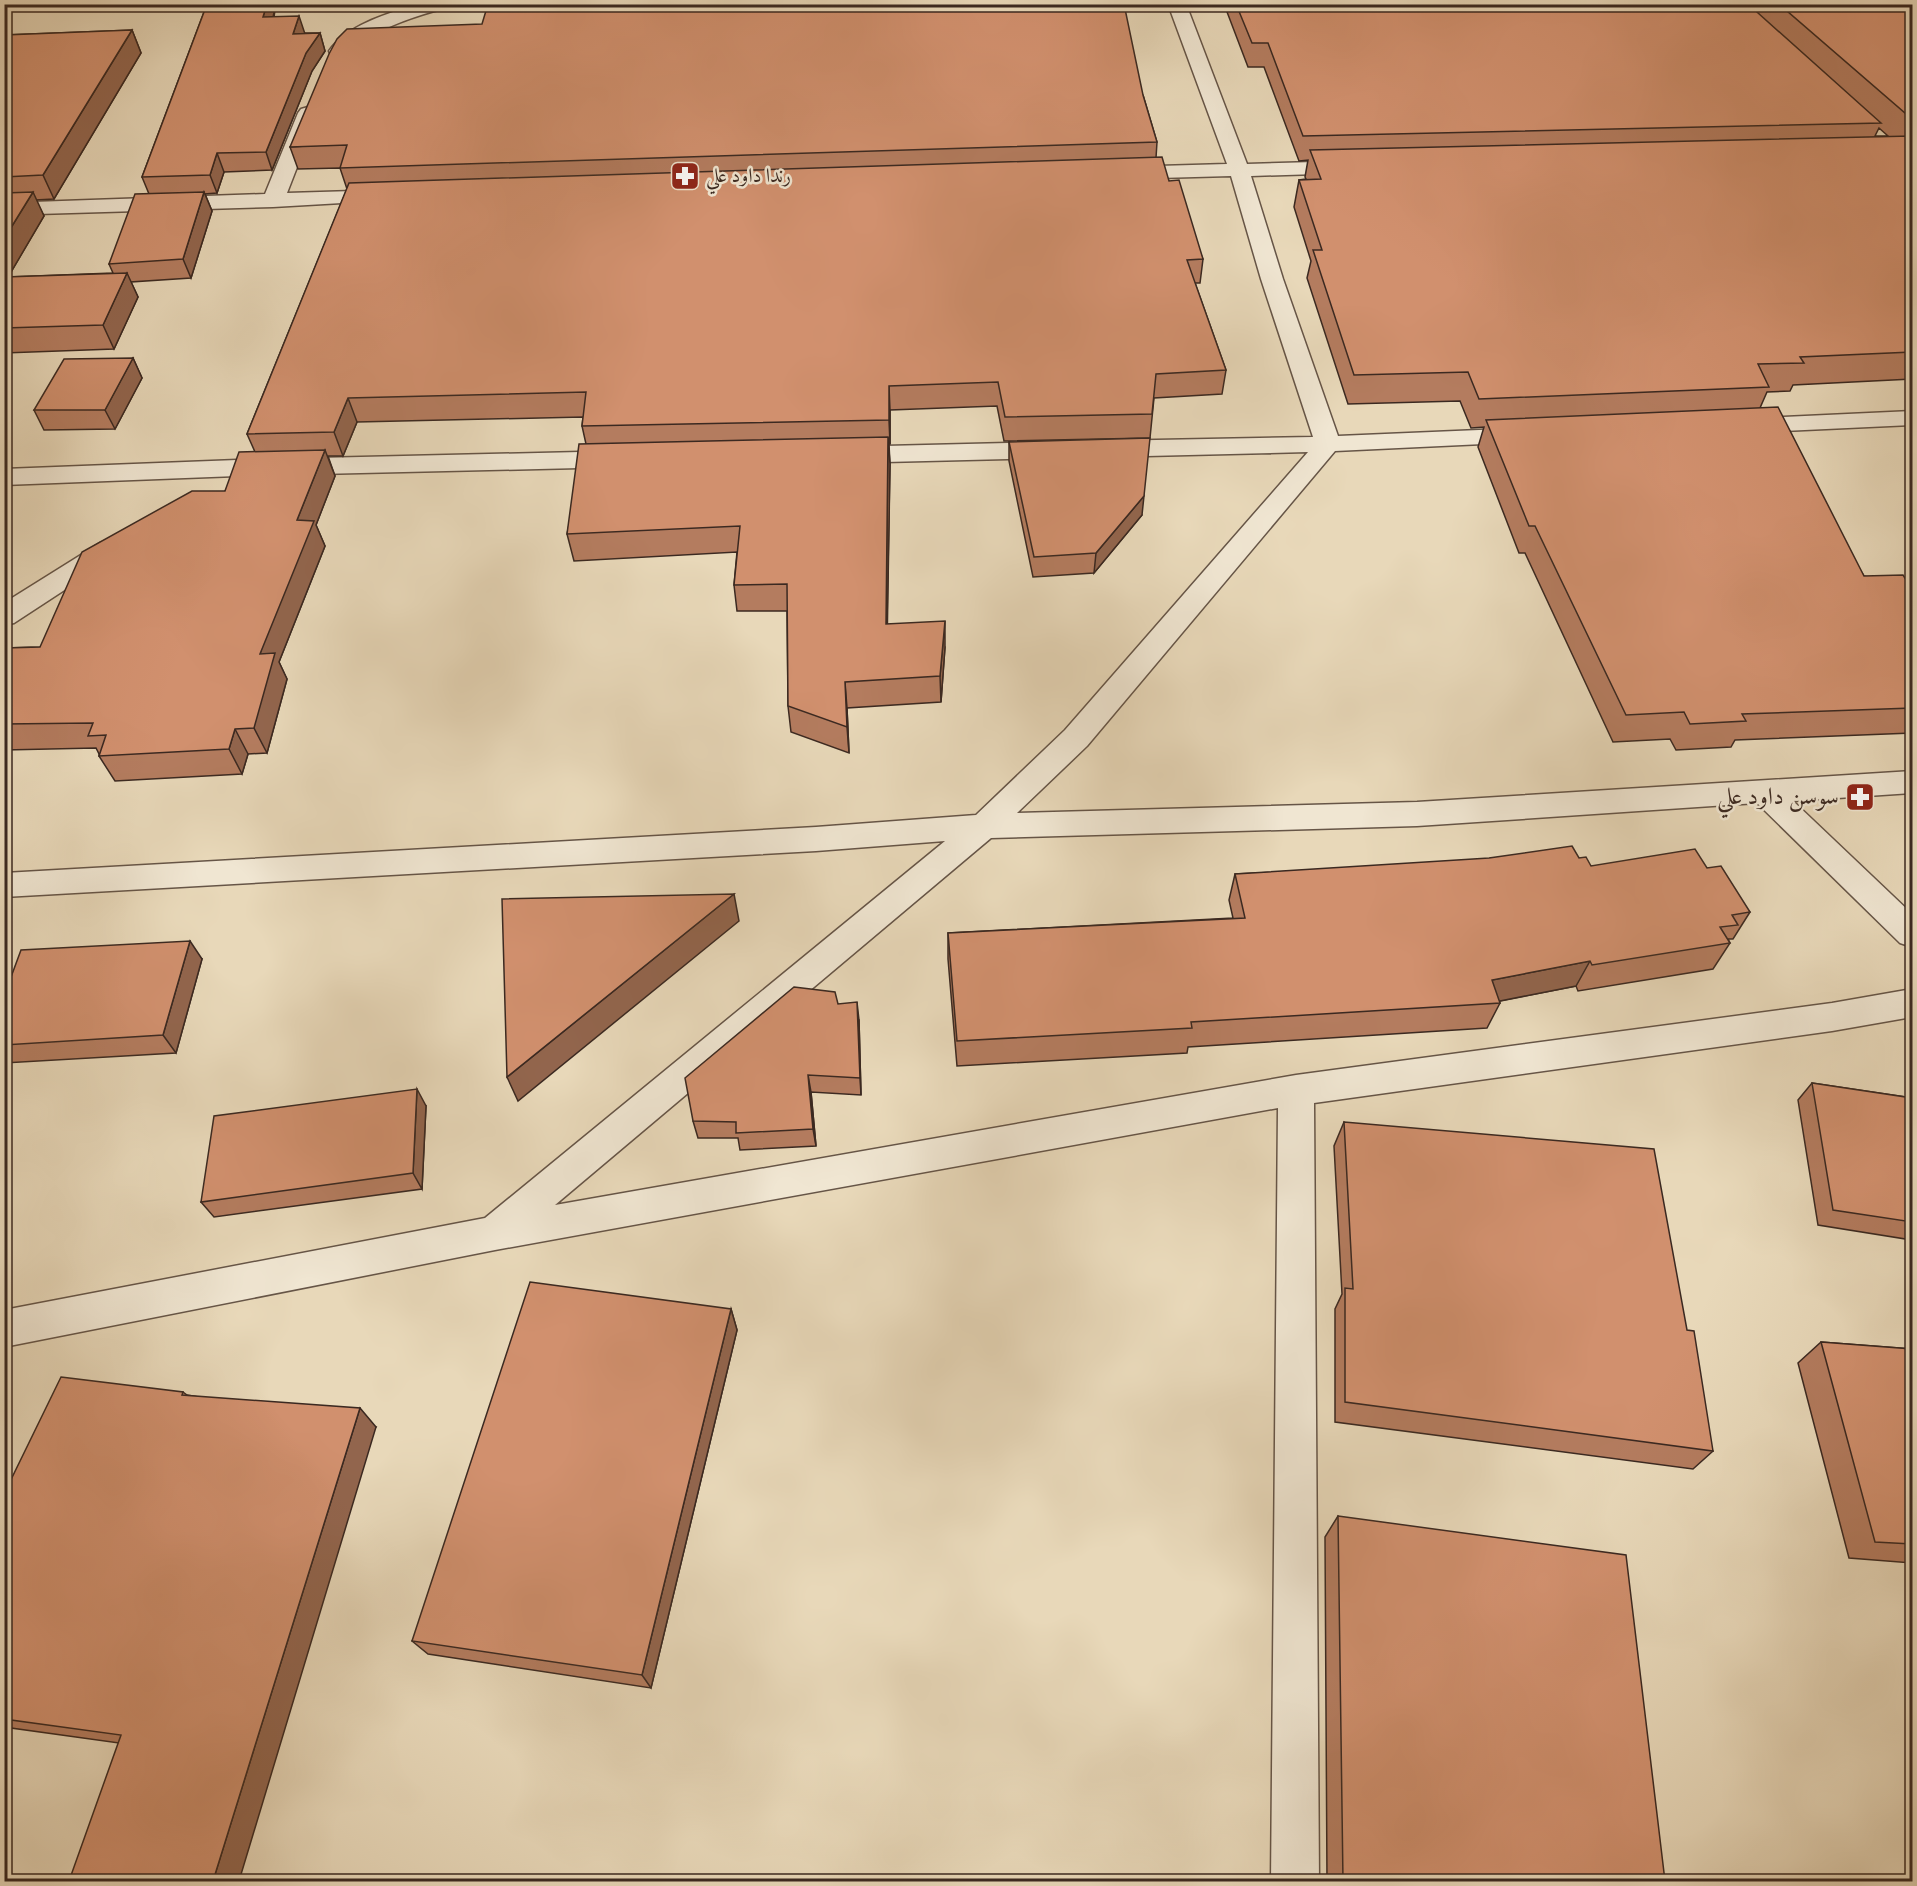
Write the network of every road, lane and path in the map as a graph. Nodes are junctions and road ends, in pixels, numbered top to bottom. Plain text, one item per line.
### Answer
1 (440, 4) edge
2 (1177, 4) edge
3 (330, 64) edge
4 (316, 94) edge
5 (1370, 167) edge
6 (1239, 170) junction
7 (1108, 174) edge
8 (406, 196) edge
9 (346, 198) junction
10 (273, 201) junction
11 (4, 209) edge
12 (338, 219) edge
13 (1912, 418) edge
14 (1722, 427) edge
15 (1555, 434) edge
16 (1328, 444) junction
17 (824, 455) edge
18 (241, 457) junction
19 (645, 459) edge
20 (4, 477) edge
21 (196, 494) edge
22 (126, 539) edge
23 (4, 616) edge
24 (1912, 782) edge
25 (1762, 791) junction
26 (984, 826) junction
27 (4, 885) edge
28 (1912, 934) edge
29 (1912, 1003) edge
30 (1296, 1090) junction
31 (495, 1233) junction
32 (4, 1329) edge
33 (1295, 1881) edge

1 - 3 street
2 - 6 street
4 - 10 street
5 - 6 street
6 - 7 street
6 - 16 street
8 - 9 street
9 - 10 street
9 - 12 street
10 - 11 street
13 - 14 street
15 - 16 street
16 - 17 street
16 - 26 street
18 - 19 street
18 - 20 street
18 - 21 street
22 - 23 street
24 - 25 street
25 - 26 street
25 - 28 street
26 - 27 street
26 - 31 street
29 - 30 street
30 - 31 street
30 - 33 street
31 - 32 street

